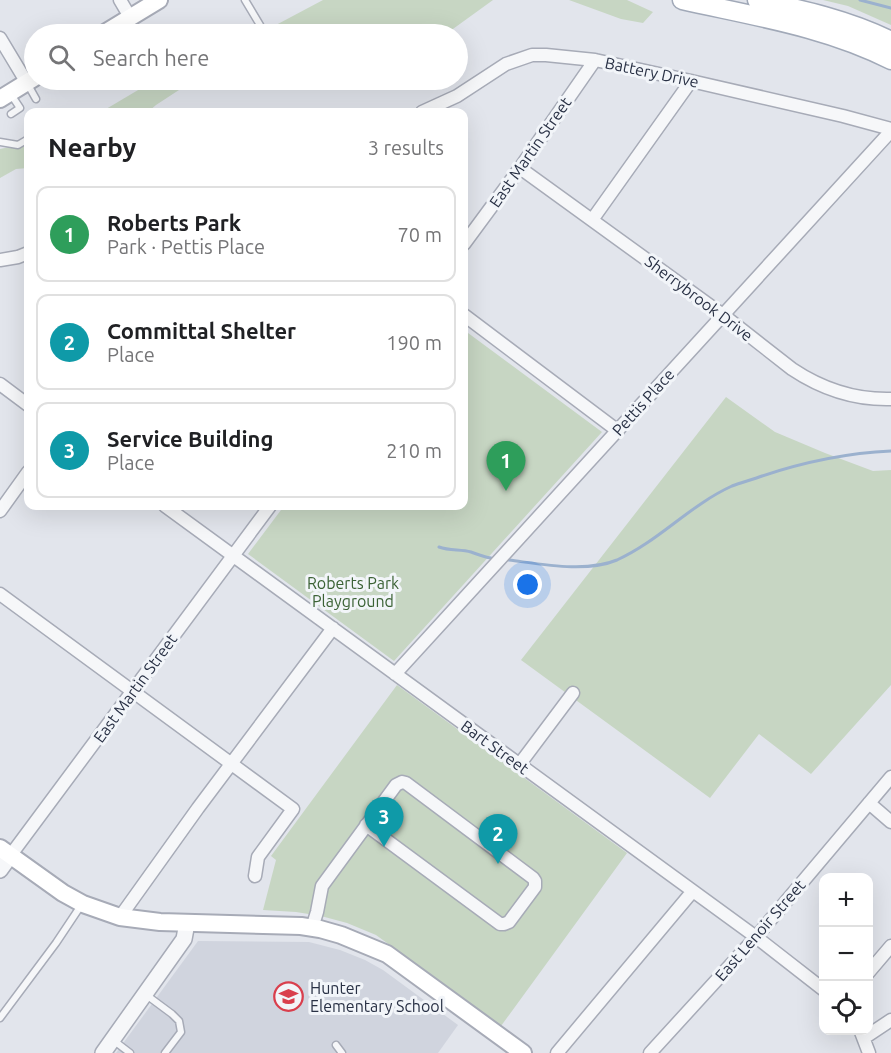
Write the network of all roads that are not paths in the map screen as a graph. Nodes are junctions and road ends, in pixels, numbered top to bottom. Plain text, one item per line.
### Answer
1 (120, 0) edge
2 (159, 0) edge
3 (245, 0) edge
4 (682, 0) edge
5 (757, 0) edge
6 (130, 17) junction
7 (119, 24) edge
8 (259, 24) edge
9 (0, 38) edge
10 (891, 41) edge
11 (595, 60) junction
12 (891, 60) edge
13 (24, 71) edge
14 (691, 81) junction
15 (24, 84) edge
16 (468, 89) edge
17 (34, 90) edge
18 (466, 90) edge
19 (5, 96) edge
20 (36, 99) dead end
21 (431, 108) edge
22 (11, 114) dead end
23 (891, 130) edge
24 (0, 142) edge
25 (24, 142) edge
26 (520, 168) junction
27 (592, 220) junction
28 (468, 239) edge
29 (24, 255) edge
30 (0, 260) edge
31 (723, 315) junction
32 (468, 318) edge
33 (0, 384) edge
34 (891, 399) edge
35 (24, 402) edge
36 (618, 430) junction
37 (24, 478) edge
38 (171, 510) edge
39 (267, 510) edge
40 (0, 511) edge
41 (233, 555) junction
42 (0, 594) edge
43 (333, 628) junction
44 (395, 674) junction
45 (133, 692) junction
46 (573, 693) dead end
47 (231, 764) junction
48 (519, 765) junction
49 (891, 777) edge
50 (869, 803) junction
51 (891, 822) edge
52 (366, 825) junction
53 (5, 852) edge
54 (0, 870) edge
55 (255, 876) dead end
56 (692, 892) junction
57 (83, 904) junction
58 (120, 917) junction
59 (187, 923) junction
60 (312, 928) junction
61 (756, 937) junction
62 (891, 946) edge
63 (873, 967) edge
64 (819, 986) edge
65 (145, 994) junction
66 (0, 1018) edge
67 (891, 1020) edge
68 (873, 1029) edge
69 (862, 1035) edge
70 (112, 1040) junction
71 (336, 1045) dead end
72 (103, 1053) edge
73 (130, 1053) edge
74 (165, 1053) edge
75 (342, 1053) edge
76 (523, 1053) edge
77 (557, 1053) edge
78 (650, 1053) edge
79 (869, 1053) edge

1 - 6 street
2 - 6 main road
3 - 8 lane
4 - 12 main road
5 - 10 main road
6 - 7 main road
9 - 13 street
11 - 14 street, Battery Drive
11 - 16 street, Battery Drive
11 - 26 street, East Martin Street
14 - 23 street, Battery Drive
14 - 27 street
15 - 19 main road
17 - 20 lane
18 - 21 street, Battery Drive
19 - 22 lane
23 - 31 street, Pettis Place
24 - 25 lane
26 - 27 street, Sherrybrook Drive
26 - 28 street, East Martin Street
27 - 31 street, Sherrybrook Drive
29 - 30 street
31 - 34 street, Sherrybrook Drive
31 - 36 street, Pettis Place
32 - 36 street
33 - 35 street
36 - 44 street, Pettis Place
37 - 40 street
38 - 41 street, Bart Street
39 - 41 street, East Martin Street
41 - 43 street, Bart Street
41 - 45 street, East Martin Street
42 - 45 street
43 - 44 street, Bart Street
43 - 47 street
44 - 48 street, Bart Street
45 - 47 street
45 - 53 street, East Martin Street
46 - 48 street
47 - 55 street
47 - 58 street
48 - 56 street, Bart Street
49 - 50 street, East Lenoir Street
50 - 51 street
50 - 61 street, East Lenoir Street
52 - 52 street
52 - 60 street
53 - 54 street, East Martin Street
53 - 57 main road
56 - 61 street, Bart Street
56 - 77 street
57 - 58 main road
57 - 66 lane
58 - 59 main road
59 - 60 main road
59 - 65 street
60 - 76 main road
61 - 64 street, Bart Street
61 - 78 street, East Lenoir Street
62 - 63 street
65 - 70 street
65 - 74 lane
67 - 68 street
69 - 79 street
70 - 72 street
70 - 73 lane
71 - 75 lane

